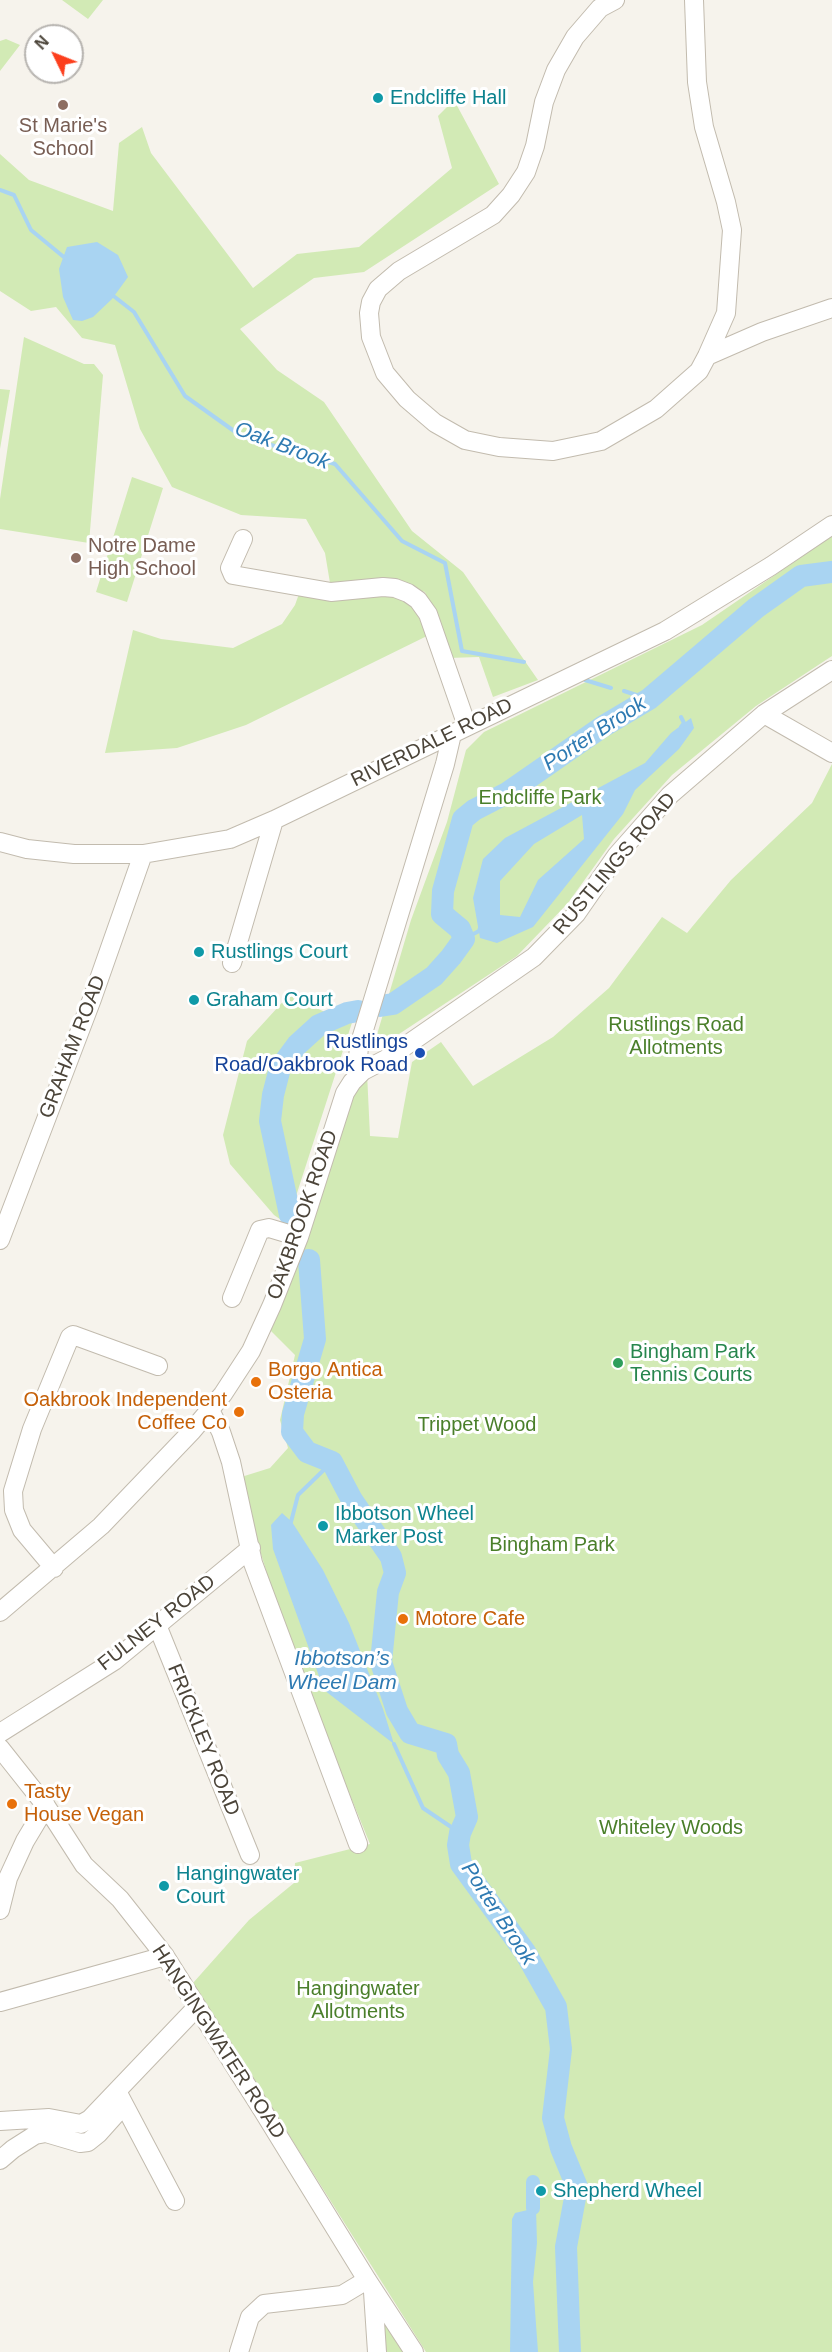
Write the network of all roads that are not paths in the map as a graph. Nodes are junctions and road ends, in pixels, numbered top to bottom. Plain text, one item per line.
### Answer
1 (615, 0) edge
2 (694, 0) edge
3 (832, 308) edge
4 (707, 356) junction
5 (832, 525) edge
6 (243, 539) dead end
7 (832, 670) edge
8 (764, 714) junction
9 (460, 730) junction
10 (832, 753) edge
11 (274, 820) junction
12 (0, 842) edge
13 (143, 854) junction
14 (232, 963) dead end
15 (363, 1071) junction
16 (299, 1237) junction
17 (0, 1240) edge
18 (232, 1298) dead end
19 (158, 1366) dead end
20 (210, 1410) junction
21 (252, 1548) junction
22 (54, 1568) junction
23 (0, 1612) edge
24 (151, 1630) junction
25 (0, 1733) edge
26 (0, 1748) edge
27 (46, 1806) junction
28 (358, 1845) dead end
29 (250, 1855) dead end
30 (0, 1910) edge
31 (165, 1956) junction
32 (0, 2002) edge
33 (196, 2008) junction
34 (120, 2098) junction
35 (0, 2121) edge
36 (0, 2160) edge
37 (176, 2201) dead end
38 (370, 2286) junction
39 (239, 2352) edge
40 (377, 2352) edge
41 (414, 2352) edge

1 - 4 street
2 - 4 street
3 - 4 street
5 - 9 street, RIVERDALE ROAD
6 - 9 street
7 - 8 street, RUSTLINGS ROAD
8 - 10 street
8 - 15 street, RUSTLINGS ROAD
9 - 11 street, RIVERDALE ROAD
9 - 15 street
11 - 13 street, RIVERDALE ROAD
11 - 14 street
12 - 13 street, RIVERDALE ROAD
13 - 17 street, GRAHAM ROAD
15 - 16 street, OAKBROOK ROAD
16 - 18 street
16 - 20 street, OAKBROOK ROAD
19 - 22 street
20 - 21 street
20 - 22 street, OAKBROOK ROAD
21 - 24 street, FULNEY ROAD
21 - 28 street
22 - 23 street, OAKBROOK ROAD
24 - 25 street, FULNEY ROAD
24 - 29 street, FRICKLEY ROAD
26 - 27 street, HANGINGWATER ROAD
27 - 30 street
27 - 31 street, HANGINGWATER ROAD
31 - 32 street
31 - 33 street, HANGINGWATER ROAD
33 - 34 street
33 - 38 street, HANGINGWATER ROAD
34 - 35 street
34 - 36 street
34 - 37 street
38 - 39 street
38 - 40 street
38 - 41 street, HANGINGWATER ROAD

